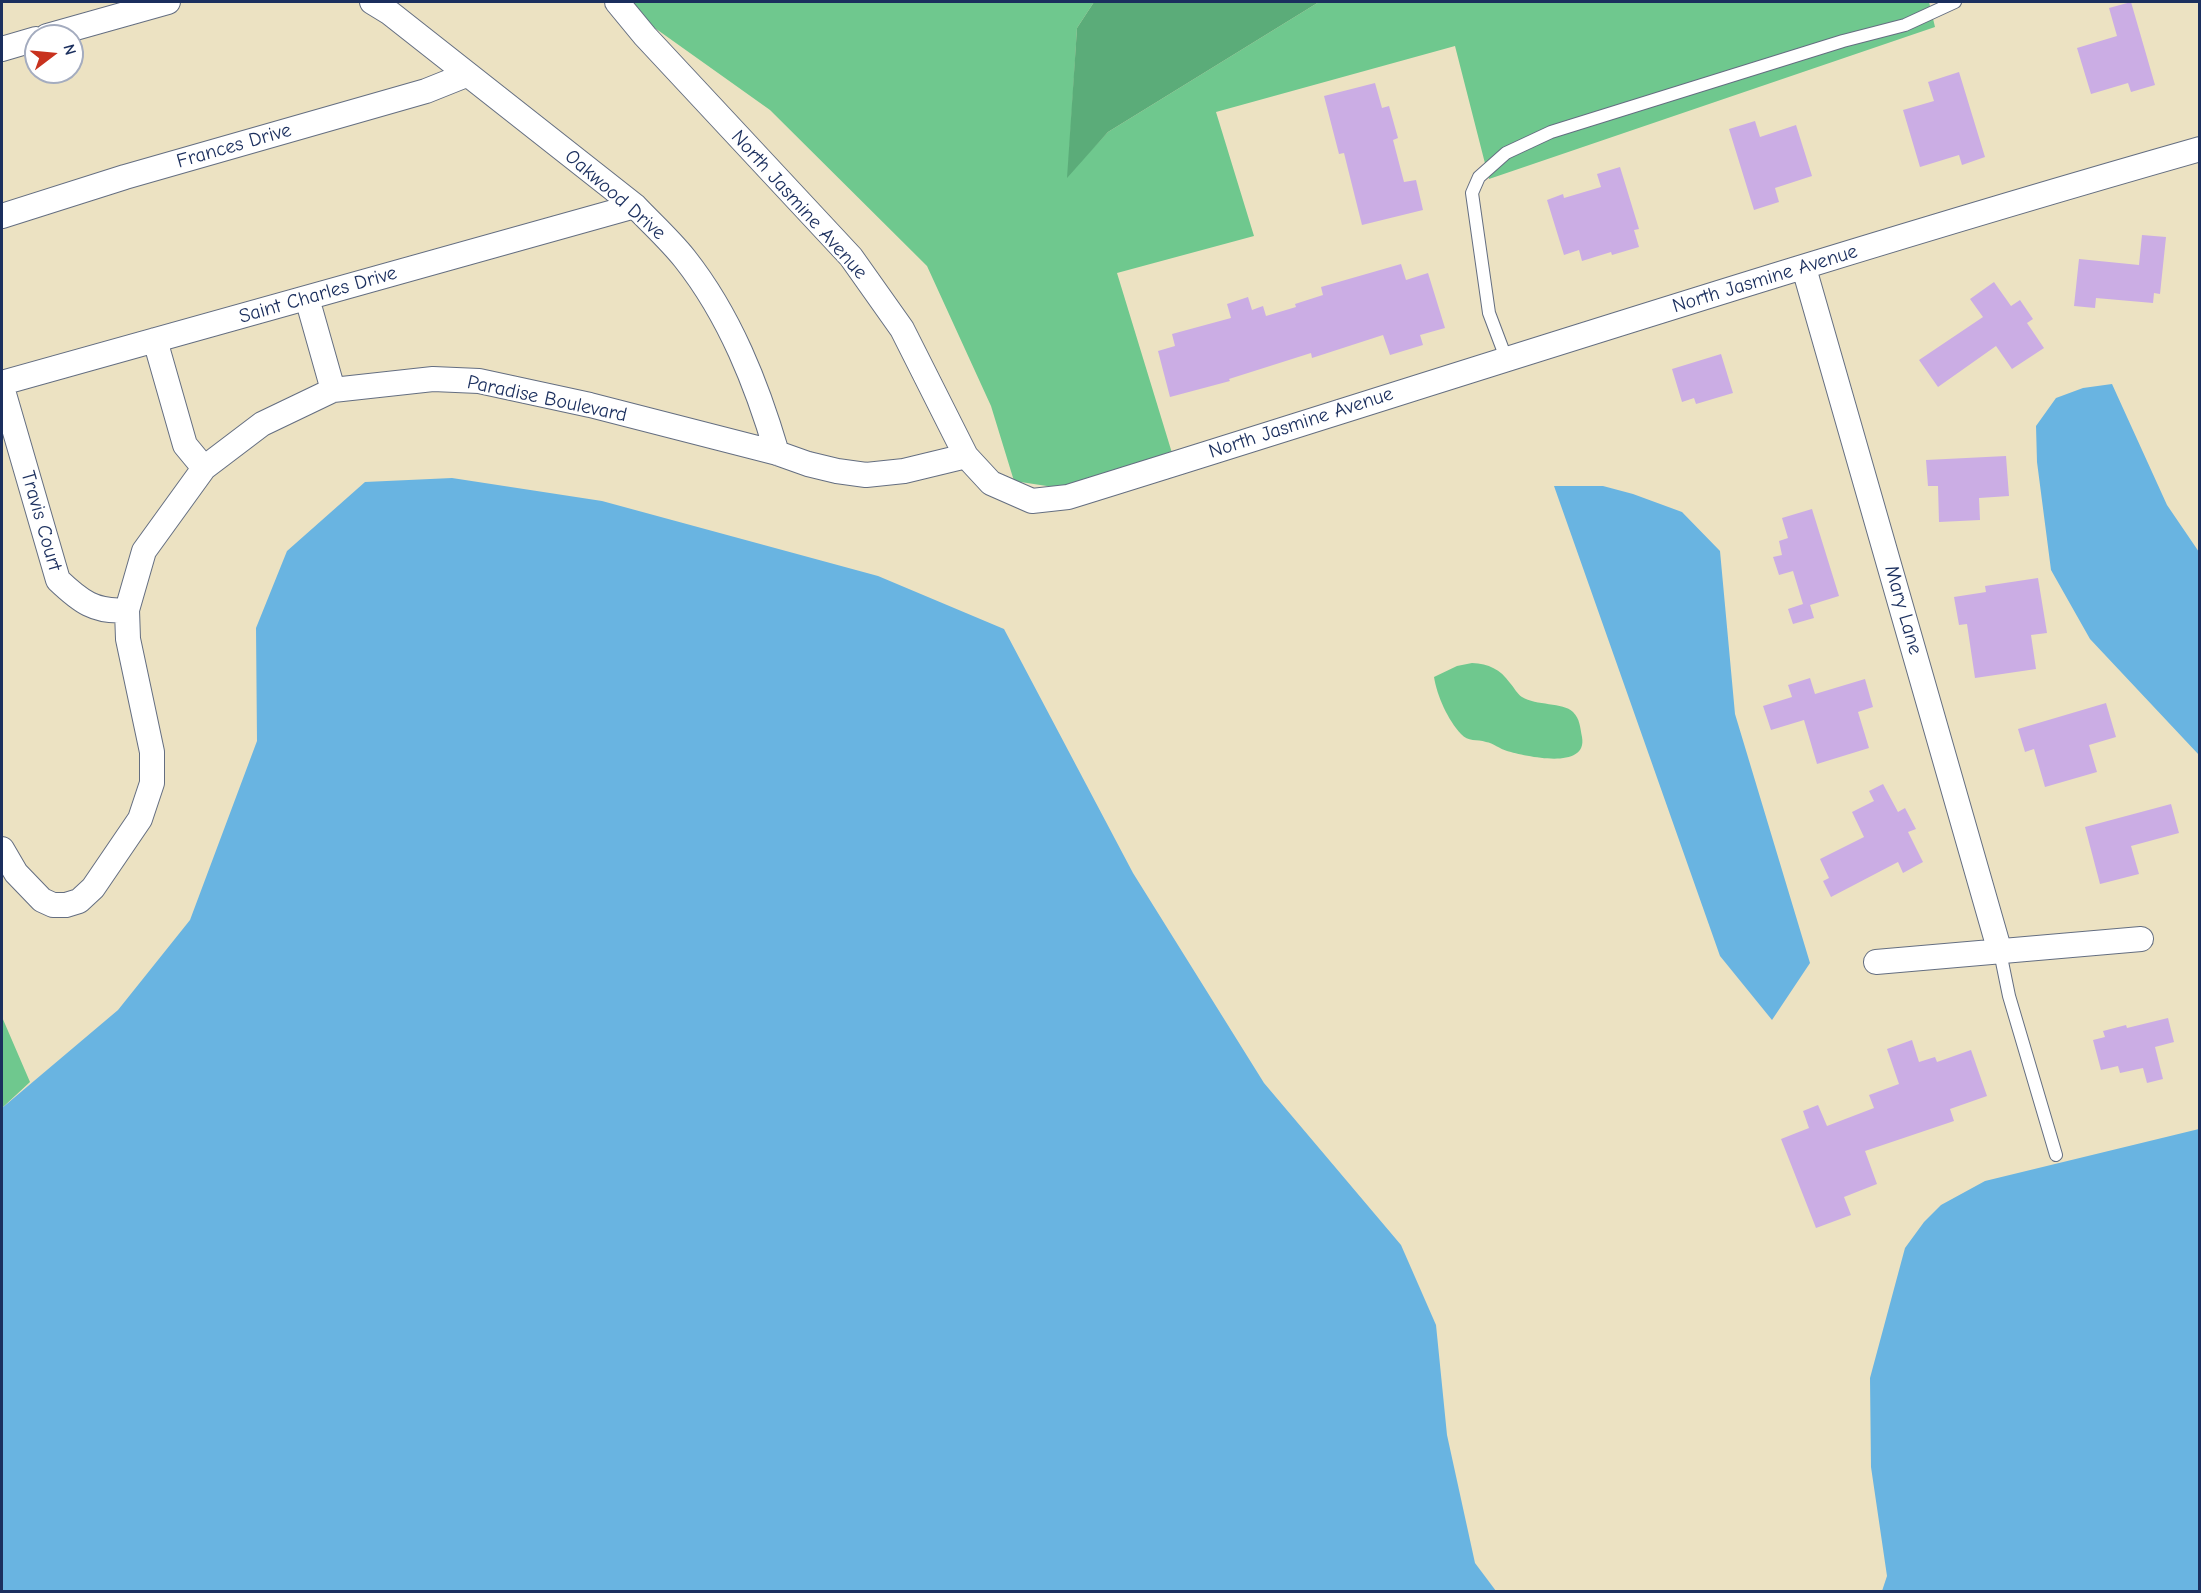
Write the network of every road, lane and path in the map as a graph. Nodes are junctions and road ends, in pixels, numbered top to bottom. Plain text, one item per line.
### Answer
1 (168, 2) edge
2 (372, 2) edge
3 (617, 2) edge
4 (1955, 2) edge
5 (84, 26) edge
6 (24, 43) edge
7 (2, 49) edge
8 (466, 75) junction
9 (2199, 149) edge
10 (635, 206) junction
11 (2, 216) edge
12 (1804, 268) junction
13 (308, 298) junction
14 (156, 340) junction
15 (1506, 358) junction
16 (2, 385) edge
17 (333, 390) junction
18 (777, 453) junction
19 (966, 456) junction
20 (204, 468) junction
21 (127, 610) junction
22 (2, 849) edge
23 (2141, 939) dead end
24 (2000, 952) junction
25 (1876, 962) dead end
26 (2056, 1155) dead end

1 - 5 street
2 - 8 street, Oakwood Drive
3 - 19 street, North Jasmine Avenue
4 - 15 lane
6 - 7 street
8 - 10 street, Oakwood Drive
8 - 11 street, Frances Drive
9 - 12 street, North Jasmine Avenue
10 - 13 street, Saint Charles Drive
10 - 18 street, Oakwood Drive
12 - 15 street, North Jasmine Avenue
12 - 24 street, Mary Lane
13 - 14 street, Saint Charles Drive
13 - 17 street
14 - 16 street, Saint Charles Drive
14 - 20 street
15 - 19 street, North Jasmine Avenue
16 - 21 street, Travis Court
17 - 18 street, Paradise Boulevard
17 - 20 street, Paradise Boulevard
18 - 19 street, Paradise Boulevard
20 - 21 street, Paradise Boulevard
21 - 22 street, Paradise Boulevard
23 - 24 street
24 - 25 street
24 - 26 lane

